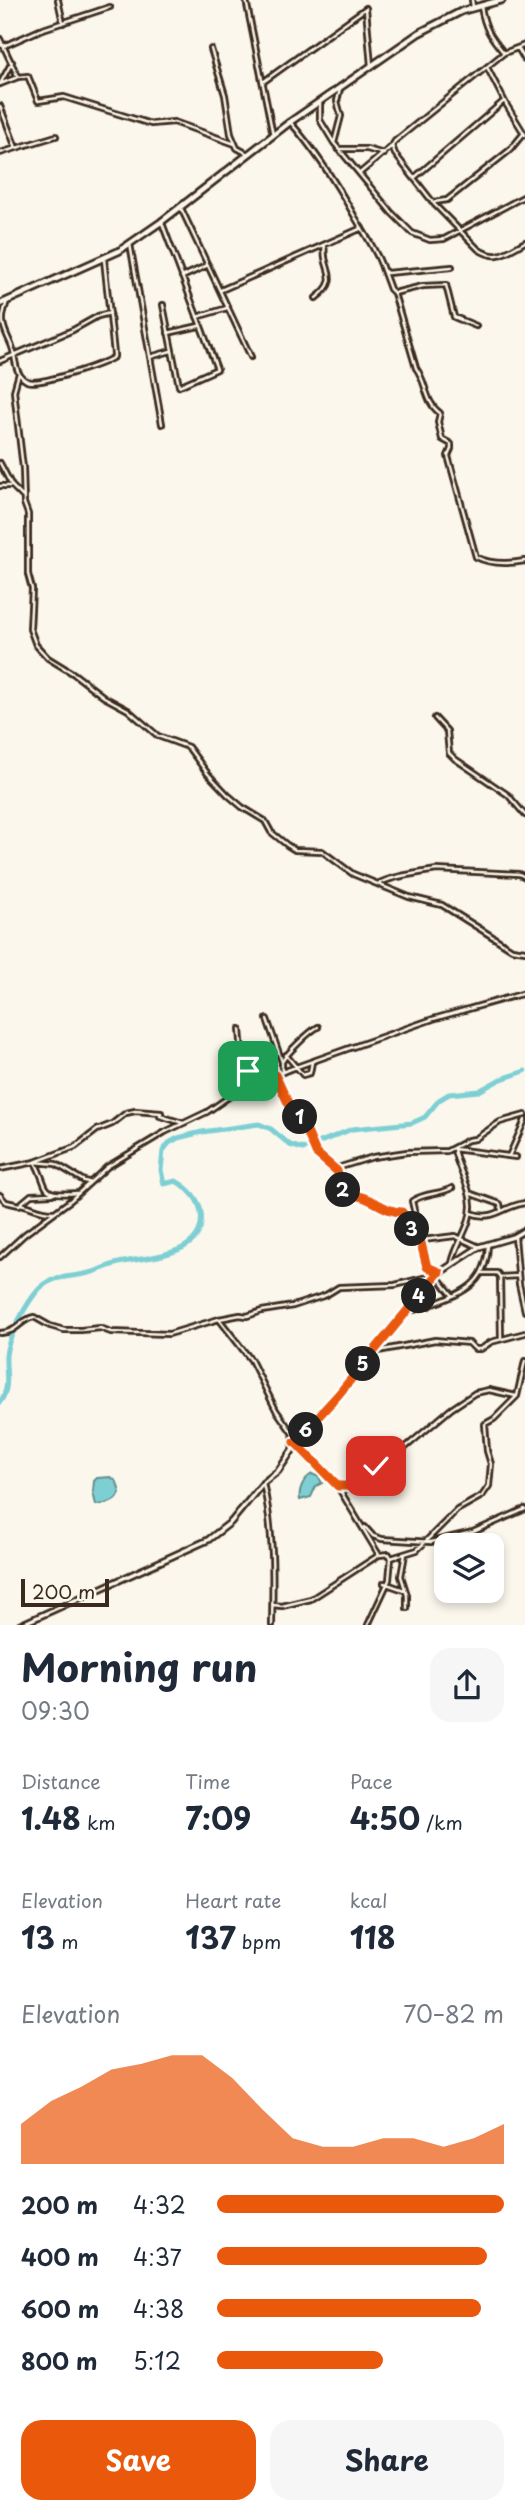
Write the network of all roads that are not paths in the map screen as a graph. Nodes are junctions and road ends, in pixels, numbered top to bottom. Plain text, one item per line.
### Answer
1 (58, 0) edge
2 (246, 0) edge
3 (472, 0) edge
4 (502, 0) edge
5 (481, 5) junction
6 (110, 7) dead end
7 (473, 7) junction
8 (63, 23) junction
9 (0, 39) edge
10 (2, 45) edge
11 (525, 45) edge
12 (518, 47) junction
13 (211, 49) dead end
14 (504, 53) junction
15 (525, 60) edge
16 (12, 62) junction
17 (371, 66) junction
18 (487, 67) junction
19 (18, 77) junction
20 (263, 82) junction
21 (0, 84) edge
22 (340, 87) junction
23 (320, 101) junction
24 (504, 101) junction
25 (0, 106) edge
26 (1, 116) edge
27 (290, 122) junction
28 (524, 134) edge
29 (273, 135) junction
30 (56, 136) dead end
31 (334, 143) junction
32 (235, 144) junction
33 (392, 146) junction
34 (16, 148) junction
35 (338, 149) junction
36 (0, 153) edge
37 (248, 154) junction
38 (384, 154) junction
39 (359, 174) junction
40 (414, 178) junction
41 (525, 195) edge
42 (433, 202) junction
43 (443, 202) junction
44 (180, 206) junction
45 (443, 214) junction
46 (161, 222) junction
47 (362, 228) junction
48 (460, 231) junction
49 (525, 242) edge
50 (130, 244) junction
51 (325, 245) junction
52 (104, 259) junction
53 (209, 265) junction
54 (452, 267) dead end
55 (383, 270) junction
56 (182, 277) junction
57 (220, 290) junction
58 (394, 293) junction
59 (316, 298) dead end
60 (7, 301) junction
61 (0, 304) edge
62 (163, 305) dead end
63 (228, 307) junction
64 (110, 313) junction
65 (197, 317) junction
66 (200, 326) junction
67 (476, 326) dead end
68 (168, 333) junction
69 (172, 350) junction
70 (13, 355) junction
71 (150, 357) junction
72 (251, 357) dead end
73 (0, 361) edge
74 (19, 373) junction
75 (162, 424) dead end
76 (0, 463) edge
77 (0, 486) edge
78 (12, 486) junction
79 (23, 497) junction
80 (525, 561) edge
81 (435, 718) dead end
82 (525, 816) edge
83 (525, 877) edge
84 (378, 884) junction
85 (525, 951) edge
86 (525, 993) edge
87 (267, 1019) dead end
88 (318, 1027) dead end
89 (240, 1029) dead end
90 (286, 1055) junction
91 (282, 1062) junction
92 (313, 1062) junction
93 (298, 1066) junction
94 (282, 1072) junction
95 (275, 1075) junction
96 (255, 1084) junction
97 (525, 1117) edge
98 (183, 1123) junction
99 (454, 1149) junction
100 (509, 1156) junction
101 (516, 1157) dead end
102 (35, 1161) junction
103 (0, 1169) edge
104 (334, 1169) junction
105 (89, 1182) junction
106 (453, 1188) dead end
107 (78, 1193) junction
108 (469, 1193) junction
109 (53, 1194) junction
110 (0, 1195) edge
111 (525, 1203) edge
112 (20, 1204) junction
113 (501, 1211) junction
114 (56, 1212) junction
115 (471, 1213) junction
116 (525, 1230) edge
117 (397, 1232) dead end
118 (515, 1237) junction
119 (460, 1238) junction
120 (420, 1239) junction
121 (488, 1244) junction
122 (479, 1247) junction
123 (518, 1257) junction
124 (525, 1257) edge
125 (0, 1258) edge
126 (452, 1263) junction
127 (482, 1273) junction
128 (437, 1274) junction
129 (518, 1276) junction
130 (500, 1277) junction
131 (424, 1289) junction
132 (453, 1296) junction
133 (524, 1300) edge
134 (429, 1306) junction
135 (407, 1311) junction
136 (525, 1311) edge
137 (219, 1319) junction
138 (0, 1333) edge
139 (525, 1333) edge
140 (501, 1339) junction
141 (373, 1352) junction
142 (525, 1361) edge
143 (517, 1396) junction
144 (295, 1442) junction
145 (263, 1483) junction
146 (338, 1486) junction
147 (525, 1509) edge
148 (363, 1525) junction
149 (426, 1542) junction
150 (405, 1554) junction
151 (379, 1555) junction
152 (391, 1558) junction
153 (386, 1584) junction
154 (404, 1590) junction
155 (272, 1605) junction
156 (407, 1608) dead end
157 (20, 1625) edge
158 (272, 1625) edge
159 (368, 1625) edge

1 - 8 street
2 - 20 street
3 - 7 street
4 - 5 main road
5 - 7 main road
5 - 14 street
6 - 8 street
7 - 17 main road
8 - 10 street
9 - 10 street
10 - 16 street
11 - 12 street
12 - 14 street
12 - 15 street
13 - 32 street
14 - 18 street
16 - 19 street
16 - 21 street
17 - 20 street
17 - 22 main road
18 - 24 street
18 - 33 street
19 - 21 street
19 - 32 street
20 - 29 street
22 - 23 main road
22 - 31 street
23 - 27 main road
23 - 31 street
24 - 28 street
24 - 40 street
25 - 26 street
26 - 34 street
27 - 29 main road
27 - 47 street
28 - 43 street
29 - 37 main road
30 - 34 street
31 - 35 street
32 - 37 street
33 - 38 street
33 - 40 street
34 - 36 street
35 - 38 street
35 - 39 street
37 - 44 main road
38 - 39 street
39 - 48 street
40 - 42 street
41 - 48 street
42 - 43 street
42 - 45 street
43 - 45 street
44 - 46 main road
44 - 53 street
45 - 48 street
46 - 50 main road
46 - 56 street
47 - 51 street
47 - 55 street
48 - 49 street
50 - 52 main road
50 - 71 street
51 - 57 street
51 - 59 street
52 - 60 main road
52 - 64 street
53 - 56 street
53 - 57 street
54 - 55 street
55 - 58 street
56 - 65 street
57 - 63 street
58 - 67 street
58 - 80 street
60 - 61 main road
60 - 70 street
62 - 68 street
63 - 65 street
63 - 72 street
64 - 70 street
64 - 74 street
65 - 66 street
66 - 68 street
66 - 69 street
68 - 69 street
69 - 71 street
70 - 73 street
70 - 74 street
71 - 75 street
74 - 79 street
76 - 78 street
77 - 78 street
78 - 79 street
79 - 84 street
81 - 82 street
83 - 84 street
84 - 85 street
86 - 92 street
87 - 91 street
88 - 90 street
89 - 96 street
90 - 91 street
90 - 93 street
91 - 94 street
92 - 93 street
92 - 93 street
93 - 94 street
94 - 95 street
95 - 96 street
95 - 104 street
96 - 98 street
97 - 99 street
97 - 100 street
98 - 102 street
98 - 105 street
99 - 100 street
99 - 104 street
99 - 108 street
100 - 101 street
102 - 103 street
102 - 105 street
102 - 109 street
104 - 120 street
105 - 107 street
106 - 120 street
107 - 109 street
107 - 114 street
108 - 113 street
108 - 115 street
109 - 112 street
110 - 112 street
111 - 113 street
112 - 114 street
113 - 115 street
114 - 125 street
115 - 119 street
116 - 118 street
117 - 120 street
118 - 121 street
118 - 123 street
119 - 120 street
119 - 122 street
119 - 126 street
120 - 128 street
121 - 122 street
121 - 127 street
122 - 126 street
123 - 124 street
123 - 129 street
126 - 128 street
127 - 130 street
127 - 132 street
128 - 131 street
128 - 132 street
128 - 137 street
129 - 130 street
129 - 133 street
130 - 140 street
131 - 134 street
131 - 135 street
132 - 134 street
133 - 136 street
134 - 135 street
135 - 141 street
137 - 138 street
137 - 144 street
139 - 140 street
140 - 141 street
141 - 144 street
142 - 143 street
143 - 146 street
143 - 149 street
144 - 145 street
144 - 146 street
145 - 155 street
145 - 157 street
146 - 148 street
147 - 149 street
148 - 149 street
148 - 151 street
149 - 150 street
150 - 152 street
150 - 154 street
151 - 152 street
151 - 155 street
152 - 153 street
153 - 154 street
153 - 159 street
154 - 156 street
155 - 158 street

